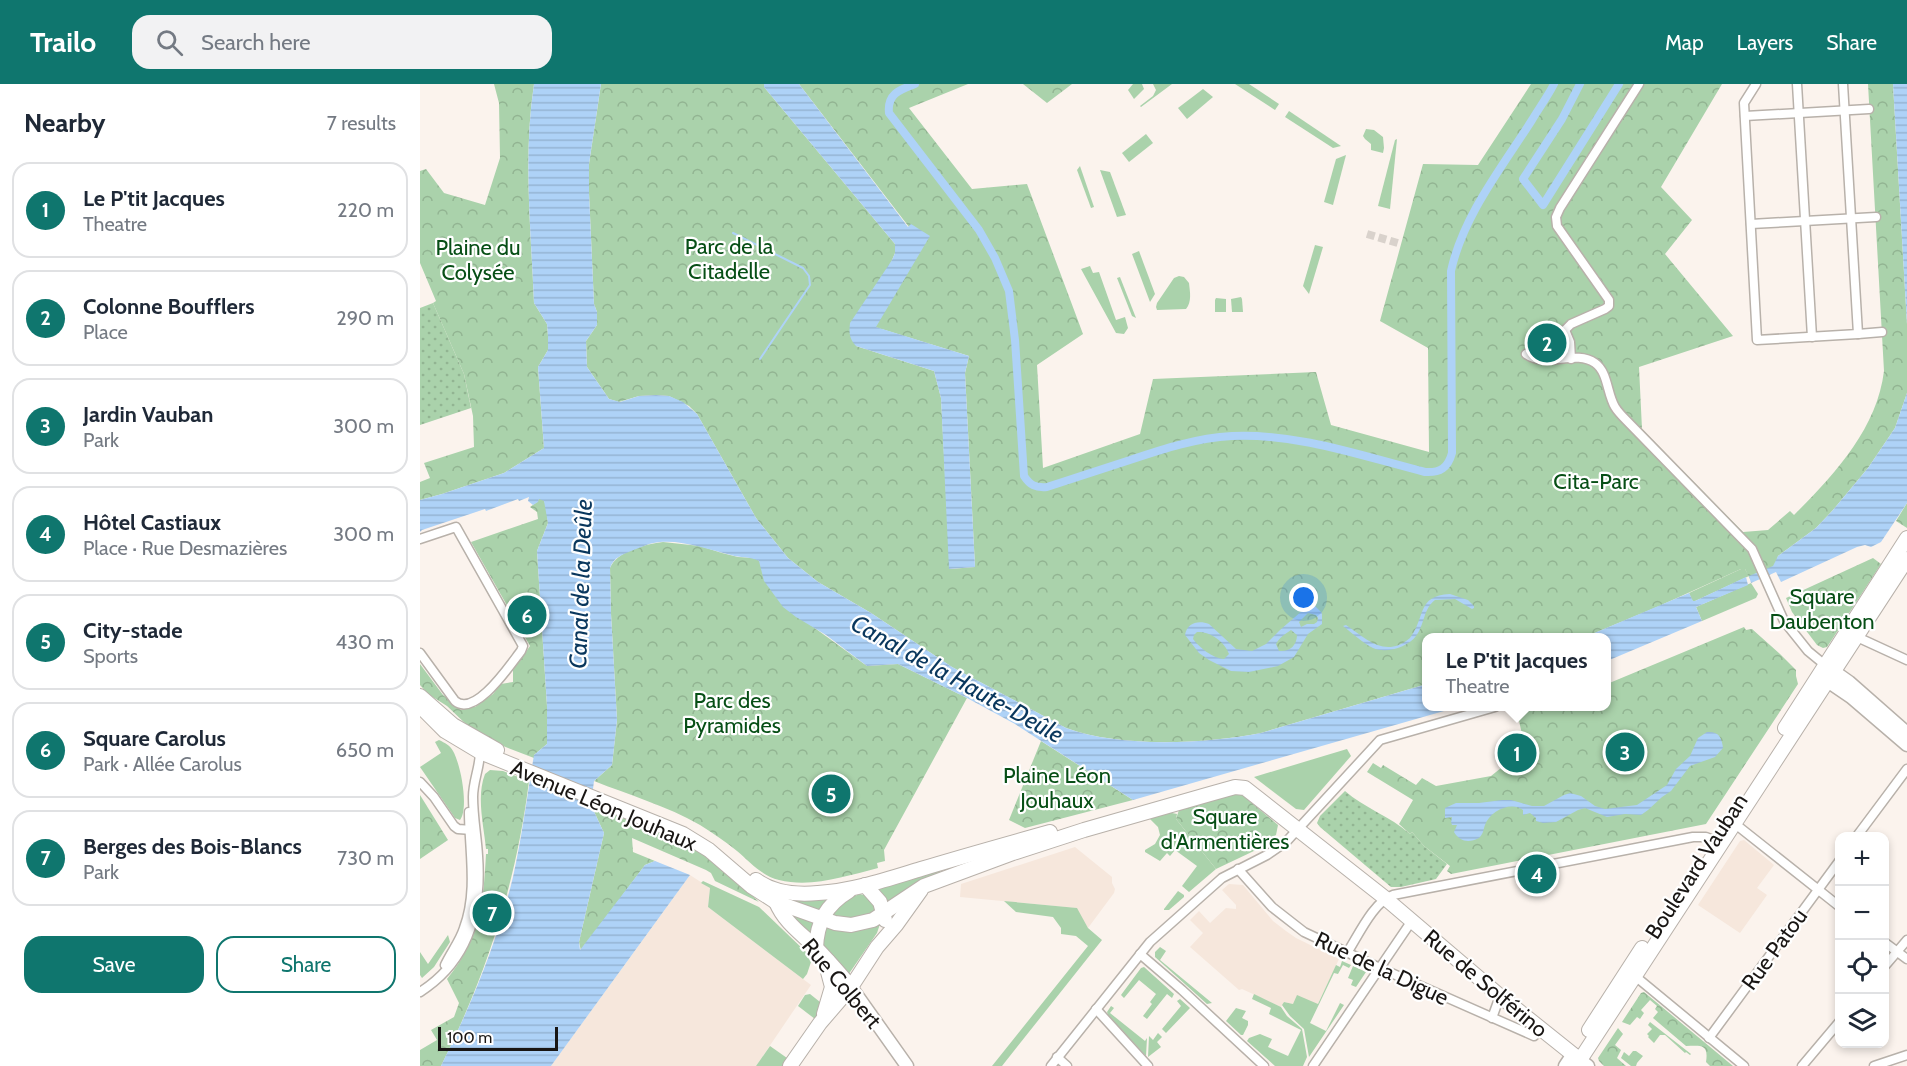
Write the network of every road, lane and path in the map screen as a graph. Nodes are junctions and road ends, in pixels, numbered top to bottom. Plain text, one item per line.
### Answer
1 (1639, 84) edge
2 (1756, 84) edge
3 (1797, 84) edge
4 (1843, 84) edge
5 (1869, 109) dead end
6 (1845, 110) junction
7 (1799, 113) junction
8 (1745, 116) junction
9 (1876, 217) dead end
10 (1852, 218) junction
11 (1806, 221) junction
12 (1751, 224) junction
13 (1882, 332) dead end
14 (1858, 334) junction
15 (1812, 337) junction
16 (1526, 354) dead end
17 (1571, 359) junction
18 (1907, 538) edge
19 (420, 539) edge
20 (1907, 559) edge
21 (1857, 637) junction
22 (420, 653) edge
23 (1907, 660) edge
24 (1830, 672) junction
25 (420, 696) edge
26 (420, 706) edge
27 (1481, 711) edge
28 (1907, 733) edge
29 (1907, 745) edge
30 (482, 748) junction
31 (1907, 769) edge
32 (420, 782) edge
33 (1241, 783) junction
34 (619, 804) junction
35 (1734, 823) junction
36 (1299, 827) junction
37 (472, 830) junction
38 (1861, 832) edge
39 (1717, 841) junction
40 (1835, 866) edge
41 (1238, 869) junction
42 (860, 886) junction
43 (924, 886) junction
44 (1818, 890) junction
45 (1385, 898) junction
46 (776, 902) junction
47 (1835, 904) edge
48 (885, 913) junction
49 (821, 918) junction
50 (1411, 922) junction
51 (1907, 940) edge
52 (1889, 946) edge
53 (877, 947) junction
54 (816, 948) junction
55 (1347, 952) junction
56 (1897, 952) junction
57 (1140, 954) junction
58 (1907, 959) edge
59 (828, 961) junction
60 (1889, 961) edge
61 (1380, 968) junction
62 (1635, 976) junction
63 (851, 987) junction
64 (420, 992) edge
65 (1500, 996) junction
66 (1096, 1009) junction
67 (1492, 1018) junction
68 (820, 1023) junction
69 (1835, 1026) edge
70 (1541, 1029) junction
71 (1709, 1038) junction
72 (1907, 1055) edge
73 (1057, 1057) junction
74 (1577, 1062) edge
75 (790, 1066) edge
76 (907, 1066) edge
77 (1051, 1066) edge
78 (1067, 1066) edge
79 (1148, 1066) edge
80 (1264, 1066) edge
81 (1313, 1066) edge
82 (1744, 1066) edge
83 (1802, 1066) edge
84 (1874, 1066) edge

1 - 17 street
2 - 8 street
3 - 7 street
4 - 6 street
5 - 6 street
6 - 7 street
6 - 10 street
7 - 8 street
7 - 11 street
8 - 12 street
9 - 10 street
10 - 11 street
10 - 14 street
11 - 12 street
11 - 15 street
12 - 15 street
13 - 14 street
14 - 15 street
16 - 17 street
17 - 24 street
18 - 24 main road
19 - 22 street
20 - 21 main road
21 - 23 street
21 - 24 main road
24 - 28 main road
24 - 29 main road
24 - 35 main road, Boulevard Vauban
24 - 39 main road, Boulevard Vauban
25 - 30 main road
26 - 30 main road
27 - 36 street
30 - 34 main road, Avenue Léon Jouhaux
30 - 37 street
31 - 38 street
32 - 37 street
33 - 36 main road, Rue de Solférino
33 - 42 main road, Avenue Léon Jouhaux
33 - 43 main road, Avenue Léon Jouhaux
34 - 42 main road, Avenue Léon Jouhaux
34 - 46 main road, Avenue Léon Jouhaux
35 - 39 main road, Boulevard Vauban
35 - 44 street
36 - 41 street
36 - 45 main road, Rue de Solférino
37 - 64 street
39 - 45 street
39 - 62 main road, Boulevard Vauban
39 - 74 main road, Boulevard Vauban
40 - 44 street, Rue Patou
41 - 55 street, Rue de la Digue
41 - 57 street
42 - 48 main road
42 - 49 main road, Avenue Léon Jouhaux
43 - 48 main road, Avenue Léon Jouhaux
43 - 53 main road
44 - 47 street
44 - 71 street, Rue Patou
45 - 50 main road, Rue de Solférino
45 - 55 street
46 - 49 main road, Avenue Léon Jouhaux
46 - 54 main road, Rue Colbert
48 - 49 main road, Avenue Léon Jouhaux
48 - 53 main road
49 - 54 main road
50 - 61 street
50 - 65 main road, Rue de Solférino
51 - 56 street
52 - 56 street
53 - 63 main road
54 - 59 main road, Rue Colbert
55 - 61 street, Rue de la Digue
56 - 58 street
56 - 60 street
57 - 66 street
57 - 80 street
59 - 63 main road, Rue Colbert
59 - 68 main road
61 - 67 street, Rue de la Digue
61 - 81 street
62 - 71 street
62 - 74 main road, Boulevard Vauban
63 - 68 main road
63 - 76 main road, Rue Colbert
65 - 67 street
65 - 70 main road, Rue de Solférino
66 - 73 street
66 - 79 street
67 - 70 street, Rue de la Digue
68 - 75 main road
69 - 83 street
70 - 74 main road, Rue de Solférino
71 - 82 street
72 - 84 street
73 - 77 street
73 - 78 street

